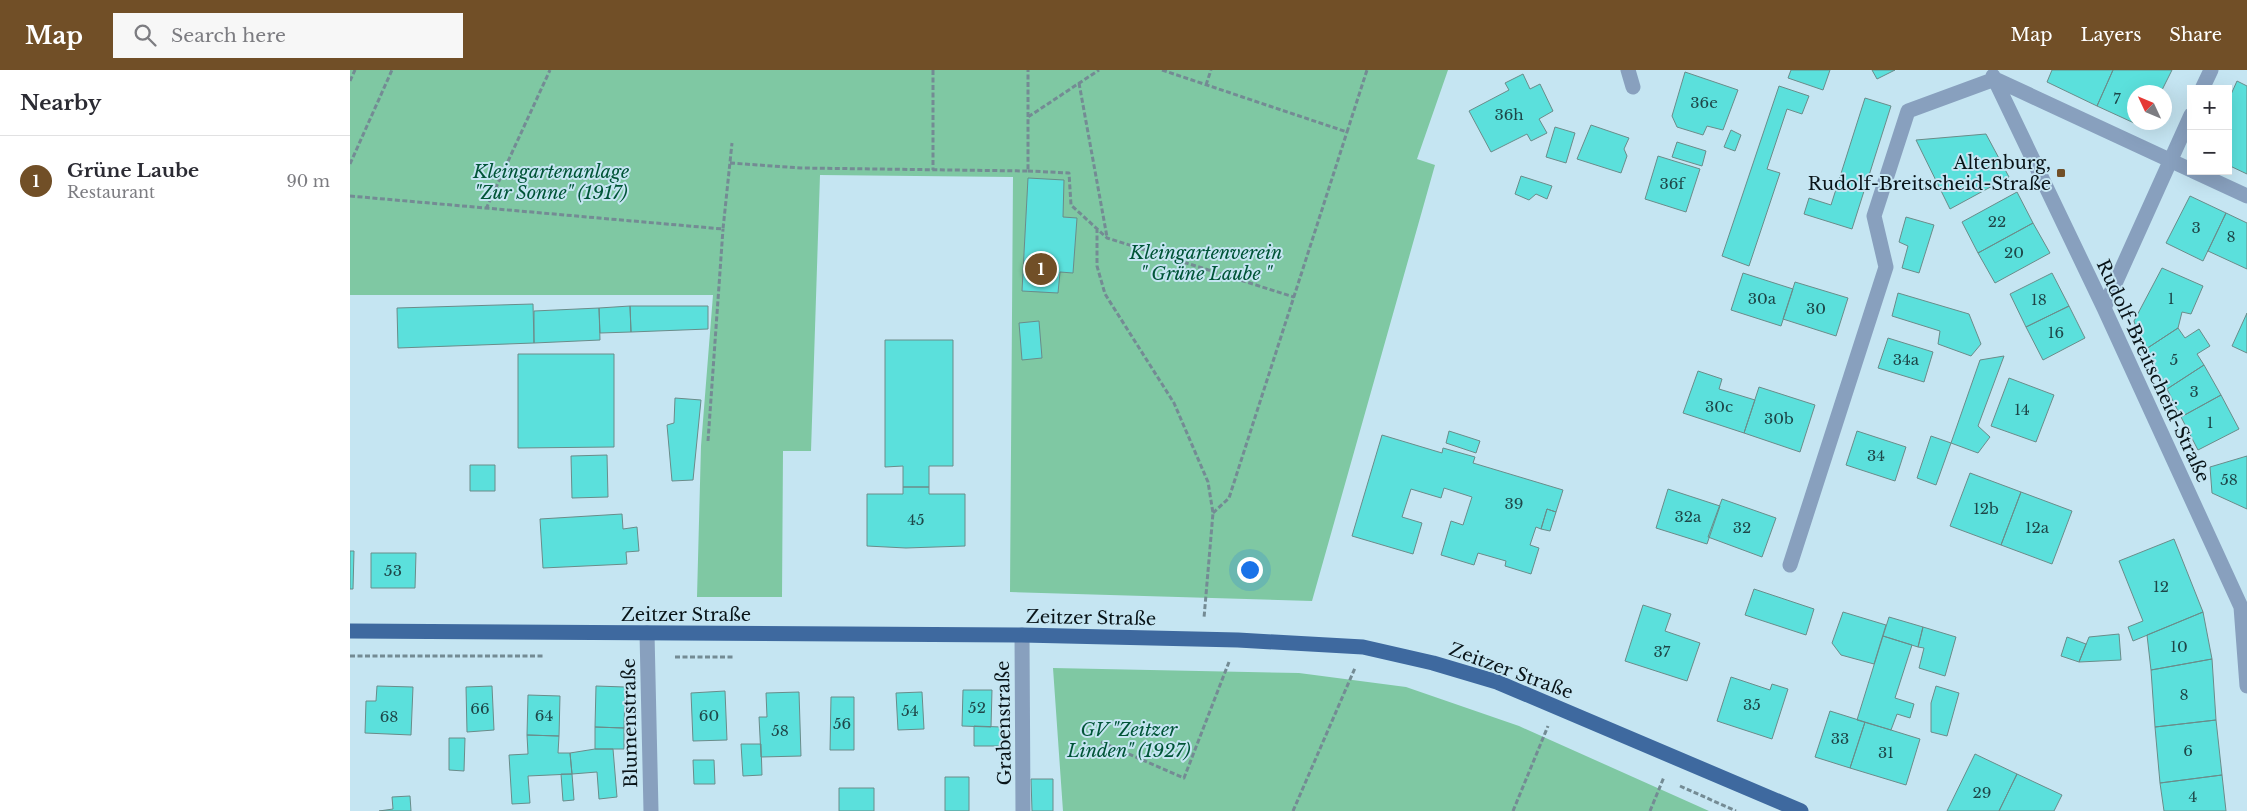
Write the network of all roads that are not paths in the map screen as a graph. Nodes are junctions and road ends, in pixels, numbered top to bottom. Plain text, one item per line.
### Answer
1 (1628, 70) edge
2 (2211, 70) edge
3 (1993, 75) edge
4 (2204, 85) edge
5 (1634, 87) dead end
6 (2187, 124) edge
7 (2170, 161) junction
8 (2187, 169) edge
9 (2201, 175) edge
10 (2247, 196) edge
11 (2104, 308) junction
12 (1790, 565) dead end
13 (2244, 607) edge
14 (350, 631) edge
15 (647, 633) junction
16 (1022, 635) junction
17 (2247, 686) edge
18 (651, 811) edge
19 (1024, 811) edge
20 (1801, 811) edge

1 - 5 street
2 - 4 street
3 - 7 street
3 - 11 street, Rudolf-Breitscheid-Straße
3 - 12 street
6 - 7 street
7 - 8 street
7 - 11 street
9 - 10 street
11 - 13 street, Rudolf-Breitscheid-Straße
13 - 17 street, Rudolf-Breitscheid-Straße
14 - 15 main road, Zeitzer Straße
15 - 16 main road, Zeitzer Straße
15 - 18 street, Blumenstraße
16 - 19 street, Grabenstraße
16 - 20 main road, Zeitzer Straße

